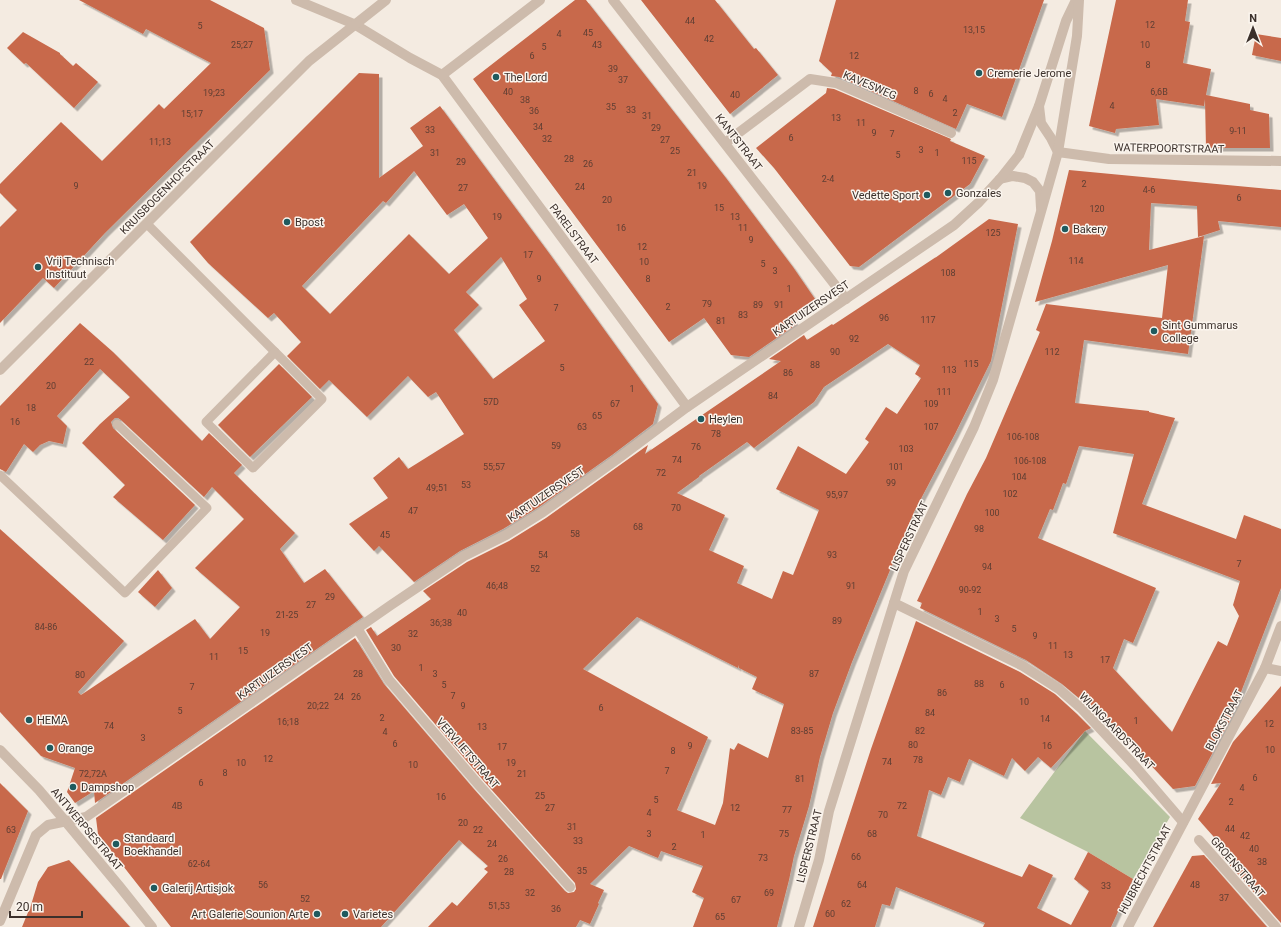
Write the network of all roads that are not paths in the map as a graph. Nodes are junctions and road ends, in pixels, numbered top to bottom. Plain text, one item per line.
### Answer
1 (296, 0) edge
2 (386, 0) edge
3 (540, 0) edge
4 (613, 0) edge
5 (1076, 0) edge
6 (1079, 0) edge
7 (354, 24) junction
8 (442, 75) junction
9 (1039, 106) junction
10 (951, 133) dead end
11 (725, 144) junction
12 (1058, 152) junction
13 (1281, 161) edge
14 (1000, 179) junction
15 (1041, 208) junction
16 (147, 224) junction
17 (846, 299) junction
18 (275, 352) junction
19 (0, 370) edge
20 (687, 406) junction
21 (117, 424) dead end
22 (0, 475) edge
23 (894, 603) junction
24 (1281, 626) edge
25 (357, 628) junction
26 (1265, 668) junction
27 (1281, 671) edge
28 (0, 750) edge
29 (66, 822) junction
30 (1183, 822) junction
31 (1199, 840) dead end
32 (570, 887) dead end
33 (0, 921) edge
34 (152, 927) edge
35 (799, 927) edge
36 (1128, 927) edge
37 (1276, 927) edge

1 - 7 street
2 - 7 street, KRUISBOGENHOFSTRAAT
3 - 8 street
4 - 11 street, KANTSTRAAT
5 - 9 street, KARTUIZERSVEST
6 - 12 street, LISPERSTRAAT
7 - 8 street
7 - 16 street, KRUISBOGENHOFSTRAAT
8 - 20 street, PARELSTRAAT
9 - 12 street
9 - 14 street, KARTUIZERSVEST
10 - 11 street, KAVESWEG
11 - 17 street, KANTSTRAAT
12 - 13 street, WATERPOORTSTRAAT
12 - 15 street, LISPERSTRAAT
14 - 15 street, LISPERSTRAAT
14 - 17 street, KARTUIZERSVEST
15 - 23 street, LISPERSTRAAT
16 - 18 lane
16 - 19 street, KRUISBOGENHOFSTRAAT
17 - 20 street, KARTUIZERSVEST
18 - 18 lane
20 - 25 street, KARTUIZERSVEST
21 - 22 lane
23 - 30 street, WIJNGAARDSTRAAT
23 - 35 street, LISPERSTRAAT
24 - 26 street, BLOKSTRAAT
25 - 29 street, KARTUIZERSVEST
25 - 32 street, VERVLIETSTRAAT
26 - 27 street
26 - 30 street, BLOKSTRAAT
28 - 29 street, ANTWERPSESTRAAT
29 - 33 street, KARTUIZERSVEST
29 - 34 street, ANTWERPSESTRAAT
30 - 36 street, HUIBRECHTSTRAAT
31 - 37 street, GROENSTRAAT

